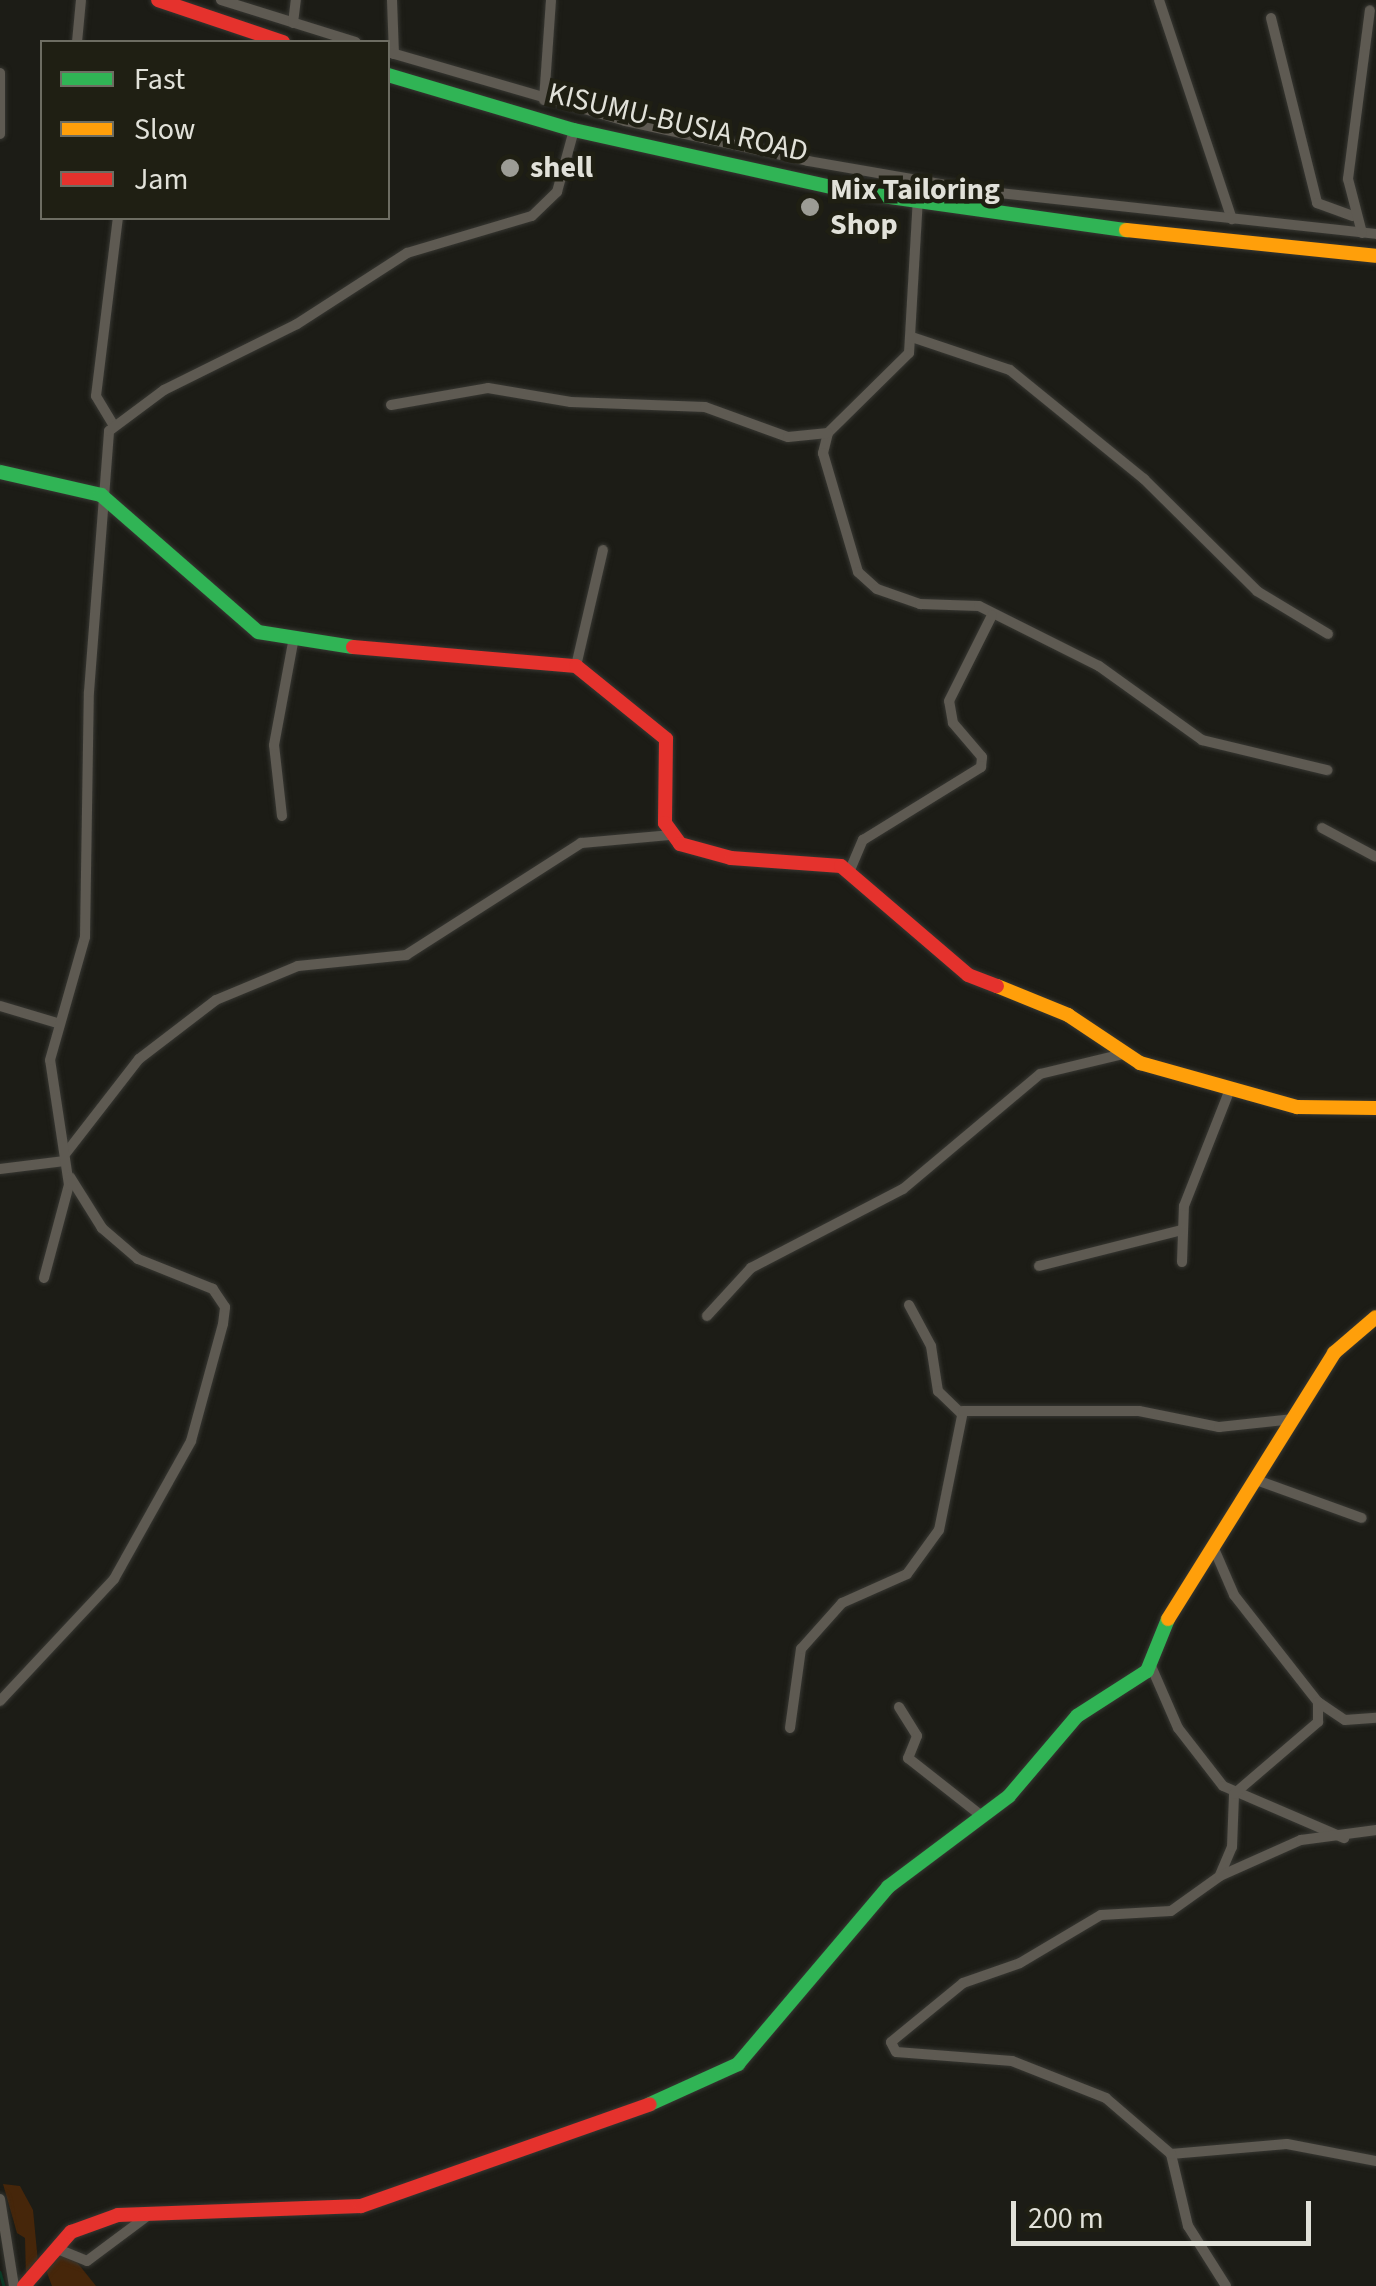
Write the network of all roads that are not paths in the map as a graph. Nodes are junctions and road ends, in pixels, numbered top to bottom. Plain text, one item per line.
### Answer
1 (81, 0) edge
2 (158, 0) edge
3 (222, 0) edge
4 (296, 0) edge
5 (392, 0) edge
6 (552, 0) edge
7 (1159, 0) edge
8 (1370, 10) dead end
9 (1271, 18) dead end
10 (293, 23) junction
11 (77, 40) edge
12 (277, 40) edge
13 (349, 40) edge
14 (391, 53) edge
15 (0, 73) edge
16 (390, 76) edge
17 (544, 100) junction
18 (574, 130) junction
19 (0, 134) edge
20 (919, 180) junction
21 (916, 203) junction
22 (1178, 213) junction
23 (1353, 216) junction
24 (1232, 219) junction
25 (118, 220) edge
26 (1362, 233) junction
27 (1176, 234) junction
28 (1376, 234) edge
29 (1376, 256) edge
30 (912, 337) junction
31 (391, 405) dead end
32 (114, 426) junction
33 (828, 433) junction
34 (0, 472) edge
35 (101, 495) junction
36 (603, 550) dead end
37 (992, 615) junction
38 (1328, 634) dead end
39 (293, 642) junction
40 (576, 666) junction
41 (1327, 770) dead end
42 (282, 816) dead end
43 (1322, 828) dead end
44 (670, 834) junction
45 (1376, 856) edge
46 (850, 870) junction
47 (0, 1006) edge
48 (57, 1023) junction
49 (1124, 1054) junction
50 (1230, 1088) junction
51 (1376, 1108) edge
52 (66, 1157) junction
53 (0, 1169) edge
54 (69, 1176) junction
55 (1182, 1230) junction
56 (1182, 1262) dead end
57 (1039, 1266) dead end
58 (44, 1278) dead end
59 (909, 1305) dead end
60 (706, 1316) dead end
61 (1376, 1317) edge
62 (961, 1413) junction
63 (1295, 1419) junction
64 (1258, 1481) junction
65 (1362, 1518) dead end
66 (1215, 1551) junction
67 (1151, 1666) junction
68 (0, 1700) edge
69 (1318, 1702) junction
70 (899, 1707) dead end
71 (1376, 1718) edge
72 (790, 1728) dead end
73 (1234, 1794) junction
74 (983, 1817) junction
75 (1376, 1830) edge
76 (1347, 1840) junction
77 (1220, 1876) junction
78 (1171, 2154) junction
79 (1376, 2161) edge
80 (0, 2199) edge
81 (158, 2208) junction
82 (60, 2251) junction
83 (14, 2286) edge
84 (24, 2286) edge
85 (1226, 2286) edge

1 - 11 street
2 - 12 main road
3 - 10 street
4 - 10 street
5 - 14 street
6 - 17 street
7 - 24 street
8 - 23 street
9 - 23 street
10 - 13 street
14 - 17 street
15 - 19 street
16 - 18 main road, KISUMU-BUSIA ROAD
17 - 20 street
18 - 21 main road, KISUMU-BUSIA ROAD
18 - 32 street
20 - 21 street
20 - 22 street
21 - 27 main road, KISUMU-BUSIA ROAD
21 - 30 street
22 - 24 street
22 - 27 street
23 - 26 street
24 - 26 street
25 - 32 street
26 - 28 street
27 - 29 main road, KISUMU-BUSIA ROAD
30 - 33 street
30 - 38 street
31 - 33 street
32 - 35 street
33 - 37 street
34 - 35 main road
35 - 39 main road
35 - 48 street
36 - 40 street
37 - 41 street
37 - 46 street
39 - 40 main road
39 - 42 street
40 - 44 main road
43 - 45 street
44 - 46 main road
44 - 52 street
46 - 49 main road
47 - 48 street
48 - 52 street
49 - 50 main road
49 - 60 street
50 - 51 main road
50 - 55 street
52 - 53 street
52 - 54 street
54 - 58 street
54 - 68 street
55 - 56 street
55 - 57 street
59 - 62 street
61 - 63 main road
62 - 63 street
62 - 72 street
63 - 64 main road
64 - 65 street
64 - 66 main road
66 - 67 main road
66 - 69 street
67 - 73 street
67 - 74 main road
69 - 71 street
69 - 73 street
70 - 74 street
73 - 76 street
73 - 77 street
74 - 81 main road
75 - 76 street
76 - 77 street
77 - 78 street
78 - 79 street
78 - 85 street
80 - 83 street
81 - 82 main road
81 - 82 street
82 - 84 main road

